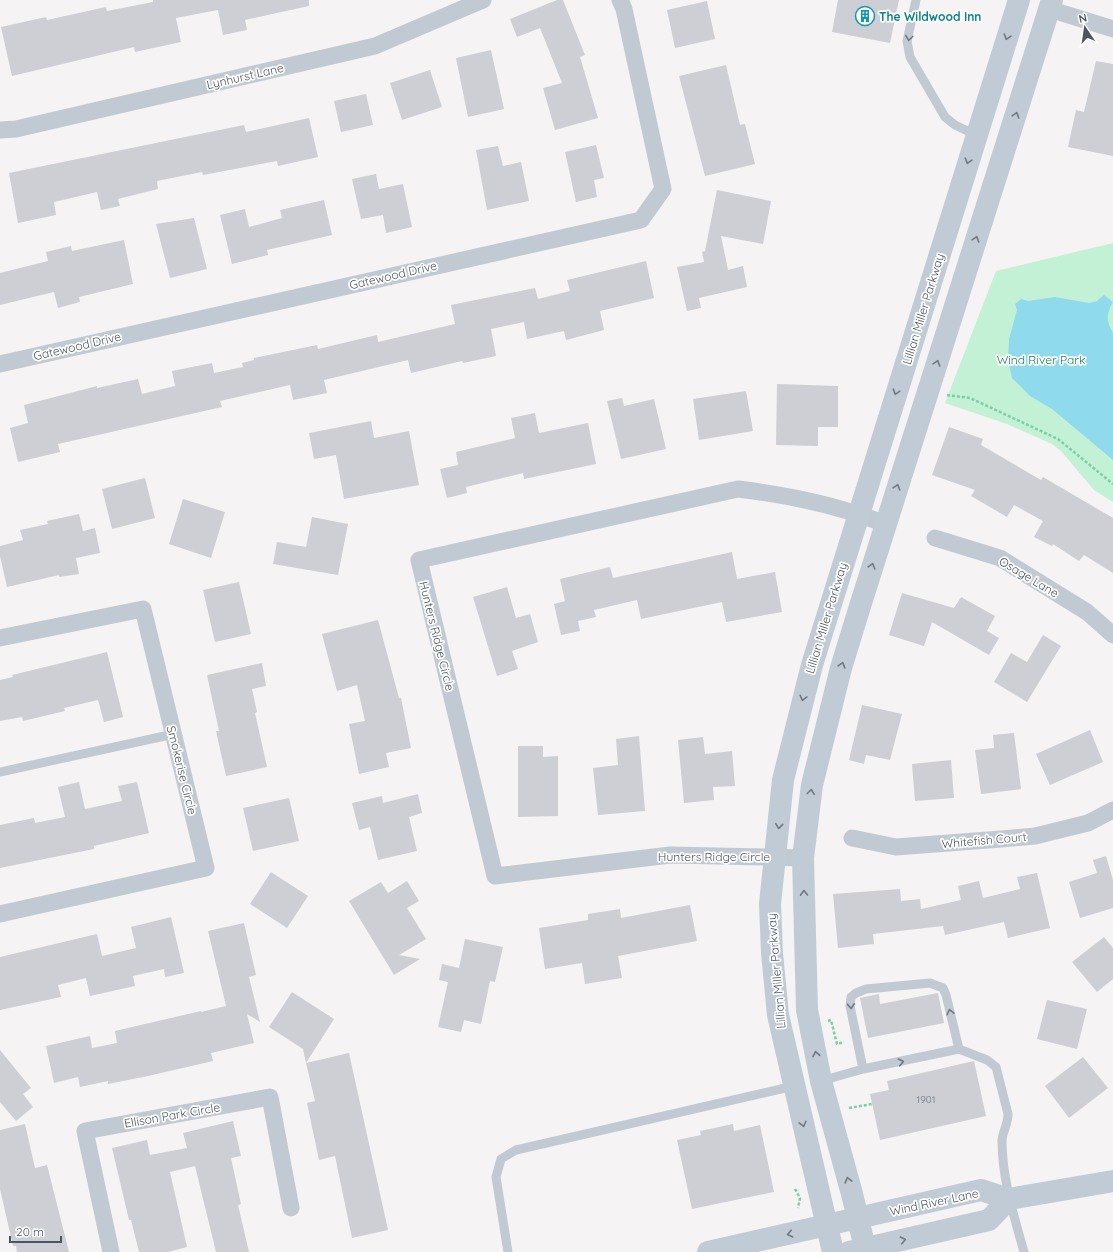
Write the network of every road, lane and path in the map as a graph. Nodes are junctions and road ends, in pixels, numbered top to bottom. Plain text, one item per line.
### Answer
1 (483, 0) edge
2 (620, 0) edge
3 (916, 0) edge
4 (1019, 0) edge
5 (1051, 5) edge
6 (1113, 29) edge
7 (0, 130) edge
8 (976, 135) junction
9 (0, 364) edge
10 (943, 395) dead end
11 (1113, 484) edge
12 (858, 513) junction
13 (886, 524) junction
14 (935, 538) dead end
15 (1113, 635) edge
16 (0, 638) edge
17 (174, 734) junction
18 (0, 772) edge
19 (1113, 810) edge
20 (852, 838) dead end
21 (776, 856) junction
22 (803, 858) junction
23 (0, 914) edge
24 (824, 1022) dead end
25 (857, 1039) junction
26 (959, 1050) junction
27 (863, 1069) junction
28 (821, 1081) junction
29 (794, 1086) junction
30 (872, 1104) dead end
31 (844, 1109) dead end
32 (1113, 1181) edge
33 (795, 1189) dead end
34 (1009, 1199) junction
35 (291, 1208) dead end
36 (798, 1208) dead end
37 (857, 1218) junction
38 (828, 1225) junction
39 (860, 1251) edge
40 (111, 1252) edge
41 (508, 1252) edge
42 (708, 1252) edge
43 (833, 1252) edge
44 (1024, 1252) edge

1 - 7 street, Lynhurst Lane
2 - 9 street, Gatewood Drive
3 -> 8 lane
4 -> 8 main road, Lillian Miller Parkway
5 - 6 street
13 -> 5 main road
8 -> 12 main road, Lillian Miller Parkway
10 - 11 path
12 - 13 street, Hunters Ridge Circle
12 -> 21 main road, Lillian Miller Parkway
12 - 21 street, Hunters Ridge Circle
22 -> 13 main road
14 - 15 street, Osage Lane
16 - 17 street, Smokerise Circle
17 - 18 lane
17 - 23 street, Smokerise Circle
19 - 20 street, Whitefish Court
21 - 22 street, Hunters Ridge Circle
21 - 29 main road, Lillian Miller Parkway
28 -> 22 main road
24 - 25 path
26 -> 25 lane
25 - 27 lane
27 -> 26 lane
26 - 34 lane
27 - 28 lane
37 -> 28 main road
29 -> 38 main road, Lillian Miller Parkway
29 - 41 lane
30 - 31 path
32 - 34 main road, Wind River Lane
33 - 36 path
34 - 37 main road, Wind River Lane
39 -> 34 main road
34 - 44 lane
35 - 40 street, Ellison Park Circle
37 - 38 main road, Wind River Lane
37 - 39 main road
38 -> 42 main road, Wind River Lane
38 - 43 main road, Lillian Miller Parkway

